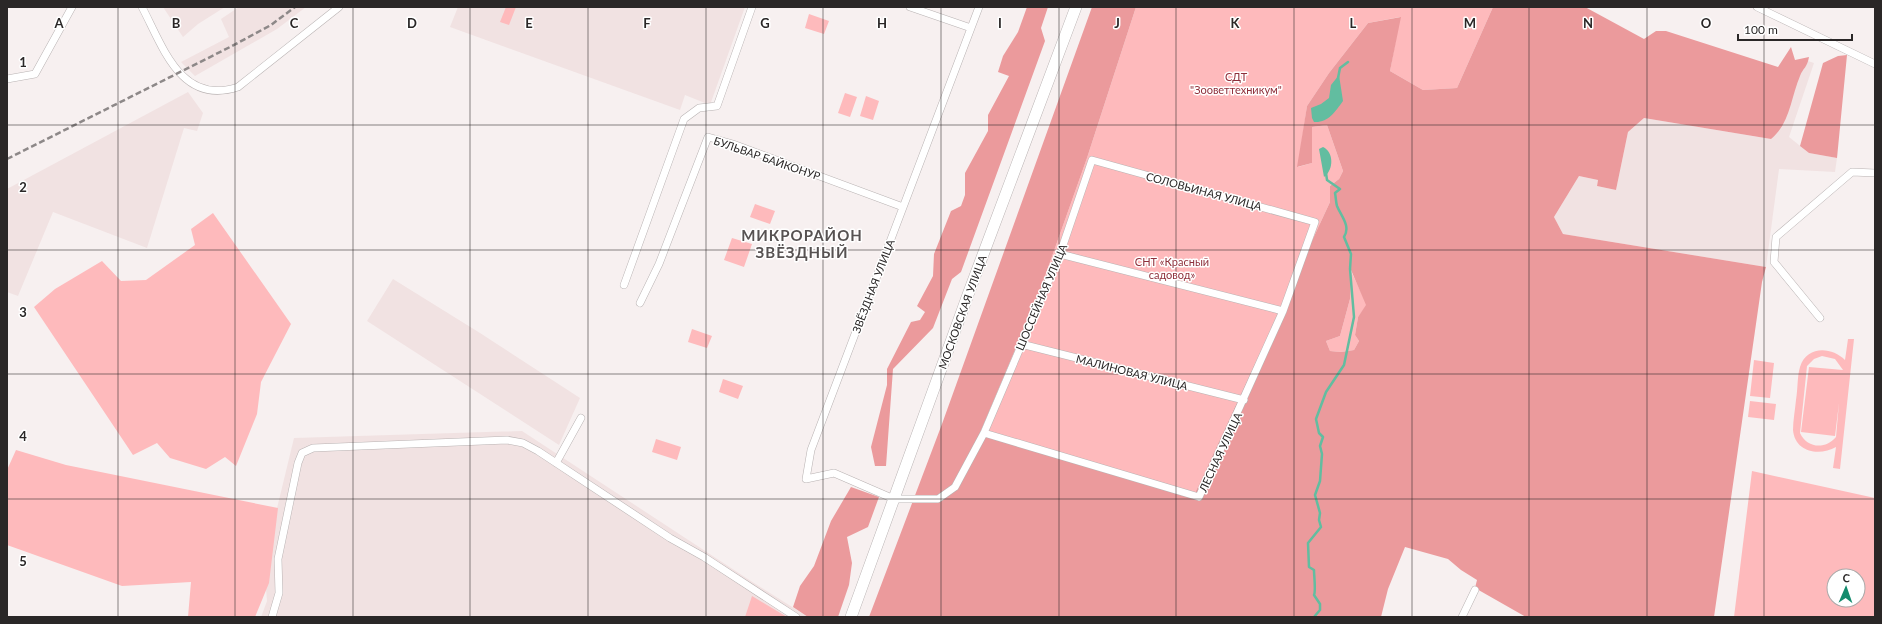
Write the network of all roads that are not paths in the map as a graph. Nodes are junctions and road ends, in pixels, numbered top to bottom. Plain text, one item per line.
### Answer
1 (72, 7) edge
2 (142, 7) edge
3 (339, 7) edge
4 (752, 7) edge
5 (910, 7) edge
6 (979, 7) edge
7 (1076, 7) edge
8 (1757, 7) edge
9 (971, 28) junction
10 (1875, 64) edge
11 (7, 79) edge
12 (1092, 160) joint
13 (1875, 173) edge
14 (903, 207) junction
15 (1315, 222) joint
16 (1060, 254) junction
17 (624, 284) dead end
18 (640, 303) dead end
19 (1283, 311) junction
20 (1820, 318) dead end
21 (1021, 344) junction
22 (1244, 400) junction
23 (581, 418) dead end
24 (984, 433) junction
25 (556, 463) junction
26 (894, 498) junction
27 (1475, 590) dead end
28 (272, 617) edge
29 (796, 617) edge
30 (851, 617) edge
31 (1462, 617) edge

1 - 11 street
2 - 3 street
4 - 17 street
5 - 9 street
6 - 9 street, ЗВЁЗДНАЯ УЛИЦА
7 - 26 main road, МОСКОВСКАЯ УЛИЦА
8 - 10 street
9 - 14 street, ЗВЁЗДНАЯ УЛИЦА
12 - 15 street, СОЛОВЬИНАЯ УЛИЦА
12 - 16 street, ШОССЕЙНАЯ УЛИЦА
13 - 20 street
14 - 18 street, БУЛЬВАР БАЙКОНУР
14 - 26 street, ЗВЁЗДНАЯ УЛИЦА
15 - 19 street, ЛЕСНАЯ УЛИЦА
16 - 19 street
16 - 21 street, ШОССЕЙНАЯ УЛИЦА
19 - 22 street, ЛЕСНАЯ УЛИЦА
21 - 22 street, МАЛИНОВАЯ УЛИЦА
21 - 24 street, ШОССЕЙНАЯ УЛИЦА
22 - 24 street, ЛЕСНАЯ УЛИЦА
23 - 25 street
24 - 26 street, ШОССЕЙНАЯ УЛИЦА
25 - 28 street
25 - 29 street
26 - 30 main road, МОСКОВСКАЯ УЛИЦА
27 - 31 street

